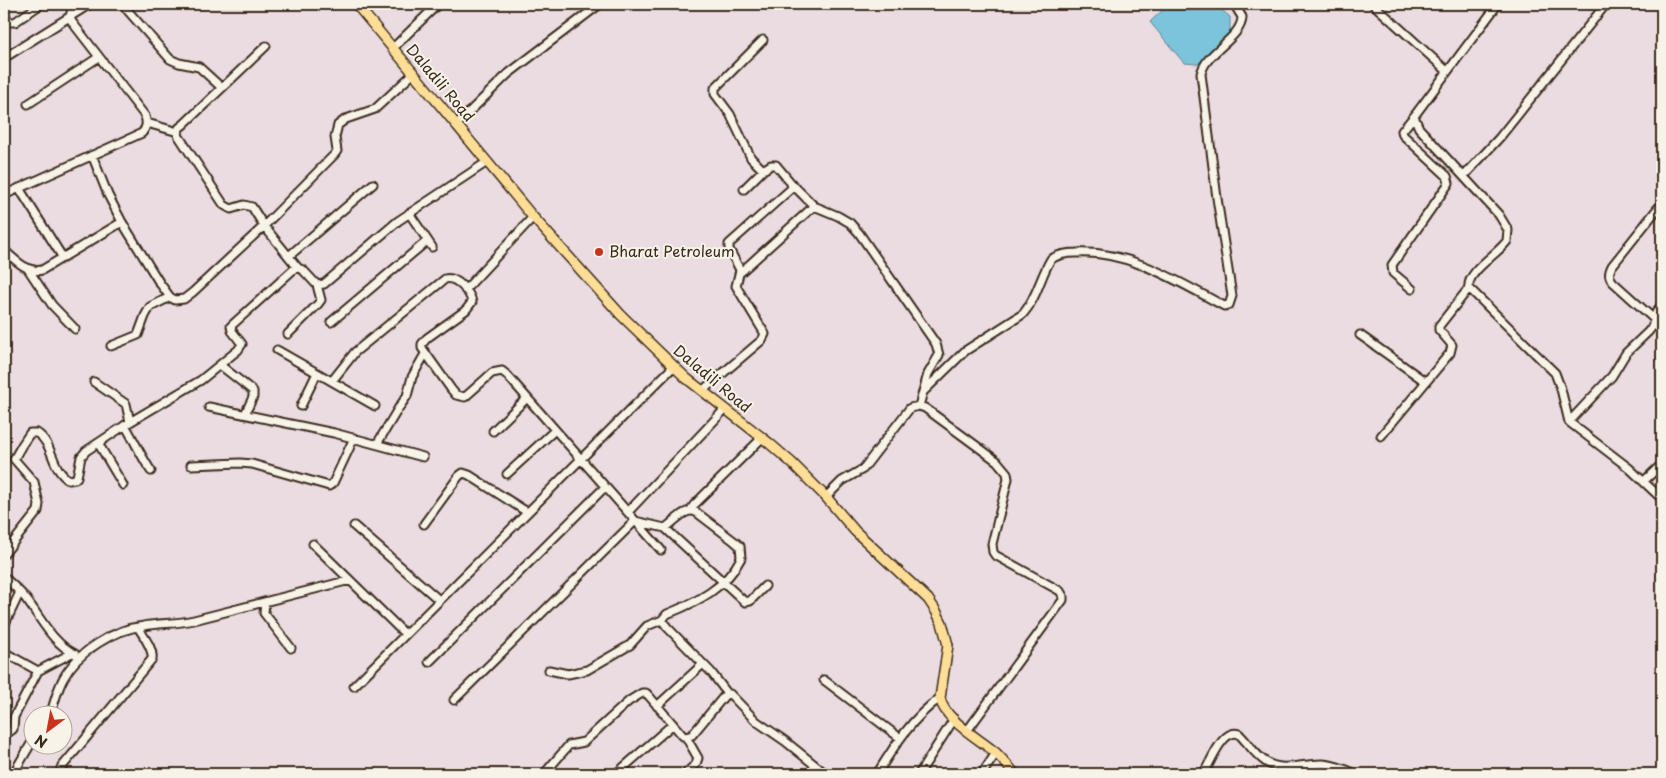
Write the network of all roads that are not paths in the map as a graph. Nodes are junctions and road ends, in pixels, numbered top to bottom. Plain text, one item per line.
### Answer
1 (42, 4) edge
2 (73, 4) edge
3 (90, 4) edge
4 (122, 4) edge
5 (356, 4) edge
6 (438, 4) edge
7 (600, 4) edge
8 (1234, 4) edge
9 (1373, 4) edge
10 (1498, 4) edge
11 (1606, 4) edge
12 (4, 16) edge
13 (70, 17) junction
14 (763, 40) dead end
15 (266, 46) dead end
16 (393, 48) junction
17 (98, 57) junction
18 (4, 58) edge
19 (1447, 71) junction
20 (414, 73) junction
21 (222, 88) junction
22 (28, 104) dead end
23 (1415, 115) junction
24 (147, 123) junction
25 (457, 124) junction
26 (178, 132) junction
27 (92, 155) junction
28 (487, 162) junction
29 (762, 170) junction
30 (1464, 176) junction
31 (791, 183) junction
32 (373, 184) dead end
33 (20, 188) junction
34 (744, 189) dead end
35 (4, 195) edge
36 (1662, 203) edge
37 (814, 206) junction
38 (409, 213) junction
39 (533, 218) junction
40 (122, 222) junction
41 (264, 226) junction
42 (427, 241) junction
43 (432, 248) dead end
44 (4, 251) edge
45 (289, 256) junction
46 (63, 258) junction
47 (298, 268) junction
48 (28, 269) junction
49 (741, 272) junction
50 (317, 285) junction
51 (1469, 288) junction
52 (1412, 289) dead end
53 (465, 290) junction
54 (170, 297) junction
55 (1662, 304) edge
56 (1655, 320) junction
57 (331, 322) dead end
58 (75, 329) dead end
59 (288, 334) dead end
60 (1360, 335) dead end
61 (111, 346) dead end
62 (277, 350) dead end
63 (425, 354) junction
64 (220, 365) junction
65 (674, 366) junction
66 (317, 373) junction
67 (332, 381) junction
68 (94, 382) dead end
69 (1426, 382) junction
70 (702, 391) junction
71 (923, 392) junction
72 (527, 398) junction
73 (301, 406) dead end
74 (375, 406) dead end
75 (919, 406) junction
76 (209, 407) dead end
77 (725, 409) junction
78 (245, 414) junction
79 (1569, 422) junction
80 (128, 423) junction
81 (555, 430) junction
82 (493, 431) dead end
83 (1381, 436) dead end
84 (354, 438) junction
85 (762, 438) junction
86 (98, 443) junction
87 (377, 444) junction
88 (423, 457) dead end
89 (580, 458) junction
90 (1662, 464) edge
91 (192, 465) dead end
92 (151, 471) dead end
93 (507, 474) dead end
94 (1644, 482) junction
95 (123, 485) dead end
96 (605, 487) junction
97 (826, 497) junction
98 (1662, 499) edge
99 (690, 511) junction
100 (527, 512) junction
101 (628, 512) junction
102 (635, 521) junction
103 (424, 524) dead end
104 (354, 526) dead end
105 (664, 528) junction
106 (313, 544) dead end
107 (661, 550) dead end
108 (4, 554) edge
109 (4, 577) edge
110 (350, 580) junction
111 (722, 583) junction
112 (765, 586) dead end
113 (20, 592) junction
114 (439, 600) junction
115 (264, 602) junction
116 (662, 620) junction
117 (4, 626) edge
118 (138, 627) junction
119 (405, 634) junction
120 (291, 648) dead end
121 (4, 652) edge
122 (76, 654) junction
123 (429, 662) dead end
124 (703, 664) junction
125 (549, 670) dead end
126 (38, 671) junction
127 (824, 680) dead end
128 (354, 686) dead end
129 (727, 694) junction
130 (940, 698) junction
131 (454, 700) dead end
132 (53, 706) edge
133 (657, 706) junction
134 (954, 719) junction
135 (673, 724) junction
136 (967, 731) junction
137 (4, 733) edge
138 (686, 737) junction
139 (900, 738) junction
140 (996, 754) junction
141 (24, 756) edge
142 (1294, 766) junction
143 (61, 768) dead end
144 (13, 774) edge
145 (544, 774) edge
146 (616, 774) edge
147 (685, 774) edge
148 (826, 774) edge
149 (877, 774) edge
150 (919, 774) edge
151 (982, 774) edge
152 (1015, 774) edge
153 (1203, 774) edge
154 (1290, 774) edge
155 (1356, 774) edge

1 - 12 street
2 - 13 street
3 - 13 street
4 - 21 street
5 - 16 main road, Daladili Road
6 - 16 street
7 - 25 street
8 - 71 street
9 - 19 street
10 - 19 street
11 - 30 street
13 - 17 street
13 - 18 street
14 - 29 street
15 - 21 street
16 - 20 main road, Daladili Road
17 - 22 street
17 - 24 street
19 - 23 street
20 - 25 main road, Daladili Road
20 - 41 street
21 - 26 street
23 - 30 street
23 - 52 street
24 - 26 street
24 - 27 street
25 - 28 main road, Daladili Road
26 - 41 street
27 - 33 street
27 - 40 street
28 - 38 street
28 - 39 main road, Daladili Road
29 - 31 street
29 - 34 street
30 - 51 street
31 - 37 street
31 - 49 street
32 - 45 street
33 - 35 street
33 - 46 street
36 - 56 street
37 - 49 street
37 - 71 street
38 - 42 street
38 - 50 street
39 - 53 street
39 - 65 main road, Daladili Road
40 - 46 street
40 - 54 street
41 - 45 street
41 - 54 street
42 - 43 street
42 - 57 street
44 - 48 street
45 - 47 street
46 - 48 street
47 - 50 street
47 - 64 street
48 - 58 street
49 - 70 street
50 - 59 street
51 - 69 street
51 - 79 street
53 - 63 street
53 - 67 street
54 - 61 street
55 - 56 street
56 - 79 street
60 - 69 street
62 - 66 street
63 - 72 street
63 - 87 street
64 - 78 street
64 - 80 street
65 - 70 main road, Daladili Road
65 - 89 street
66 - 67 street
66 - 73 street
67 - 74 street
68 - 80 street
69 - 83 street
70 - 77 main road, Daladili Road
71 - 75 street
72 - 81 street
72 - 82 street
75 - 97 street
75 - 136 street
76 - 78 street
77 - 85 main road, Daladili Road
77 - 101 street
78 - 84 street
79 - 94 street
80 - 86 street
80 - 92 street
81 - 89 street
81 - 93 street
84 - 87 street
84 - 91 street
85 - 97 main road, Daladili Road
85 - 99 street
86 - 95 street
86 - 108 street
87 - 88 street
89 - 96 street
89 - 100 street
90 - 94 street
94 - 98 street
96 - 101 street
96 - 123 street
97 - 130 main road, Daladili Road
99 - 105 street
99 - 111 street
100 - 103 street
100 - 114 street
101 - 102 street
102 - 105 street
102 - 107 street
102 - 131 street
104 - 114 street
105 - 111 street
106 - 110 street
109 - 113 street
110 - 115 street
110 - 119 street
111 - 112 street
111 - 116 street
113 - 117 street
113 - 122 street
114 - 119 street
115 - 118 street
115 - 120 street
116 - 124 street
116 - 125 street
118 - 122 street
118 - 143 street
119 - 128 street
121 - 126 street
122 - 126 street
122 - 132 street
124 - 129 street
124 - 133 street
126 - 137 street
127 - 139 street
129 - 138 street
129 - 148 street
130 - 134 main road
130 - 139 street
133 - 135 street
133 - 145 street
134 - 136 main road
134 - 150 street
135 - 138 street
135 - 146 street
136 - 140 main road
138 - 147 street
139 - 149 street
140 - 151 street
140 - 152 main road
141 - 144 street
142 - 153 street
142 - 154 street
142 - 155 street

